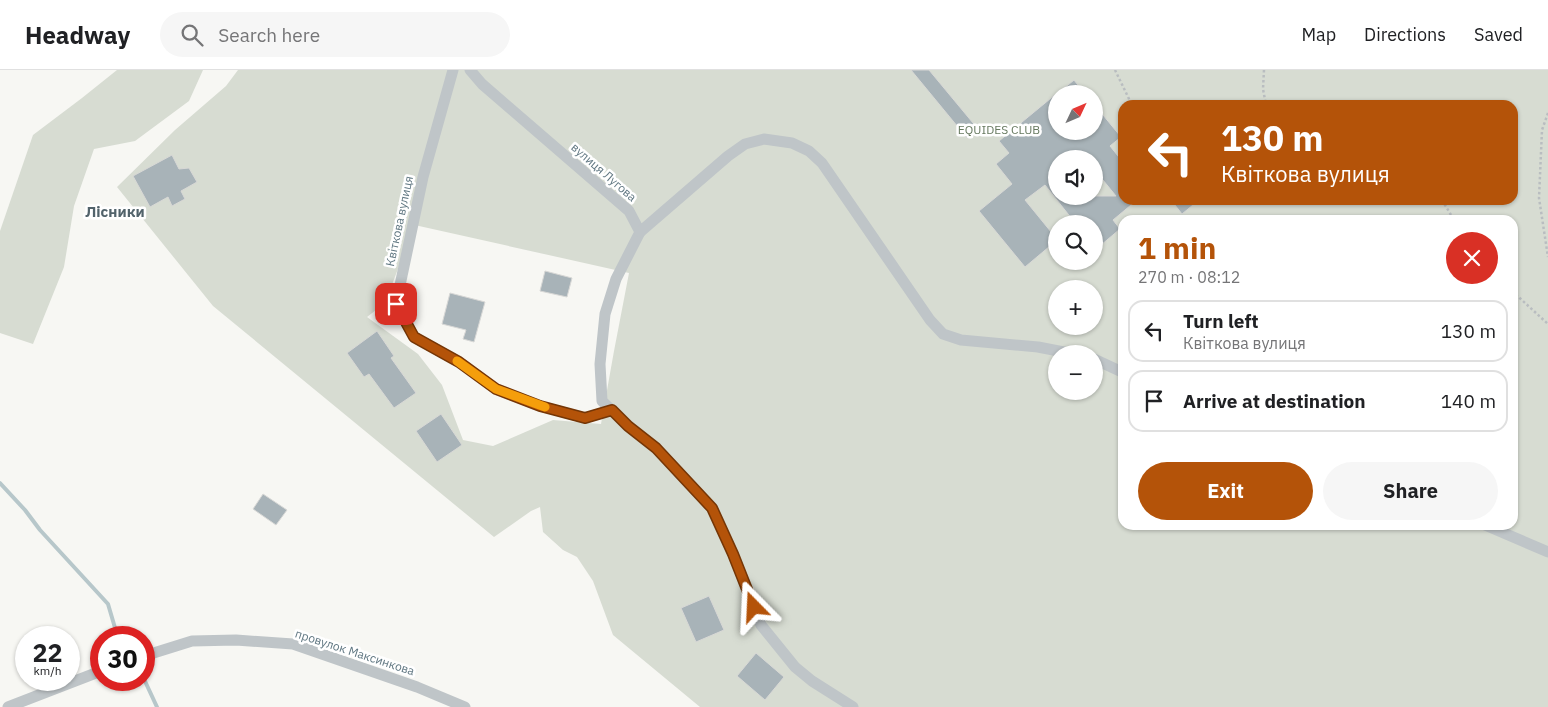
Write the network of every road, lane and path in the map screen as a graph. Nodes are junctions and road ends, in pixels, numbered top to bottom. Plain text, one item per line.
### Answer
1 (453, 70) edge
2 (470, 70) edge
3 (1115, 70) edge
4 (1264, 70) edge
5 (1130, 100) edge
6 (1265, 100) edge
7 (1548, 113) edge
8 (640, 232) junction
9 (1548, 257) edge
10 (1518, 296) edge
11 (1548, 324) edge
12 (1048, 349) edge
13 (1103, 363) edge
14 (1118, 370) edge
15 (612, 410) junction
16 (1496, 530) edge
17 (1548, 552) edge
18 (155, 652) edge
19 (90, 675) edge
20 (8, 707) edge
21 (465, 707) edge
22 (853, 707) edge

1 - 15 street, Квіткова вулиця
2 - 8 street, вулиця Лугова
3 - 5 path
4 - 6 path
7 - 9 path
8 - 12 street
8 - 15 street
10 - 11 path
13 - 14 street
15 - 22 street
16 - 17 street
18 - 21 street, провулок Максинкова
19 - 20 street

